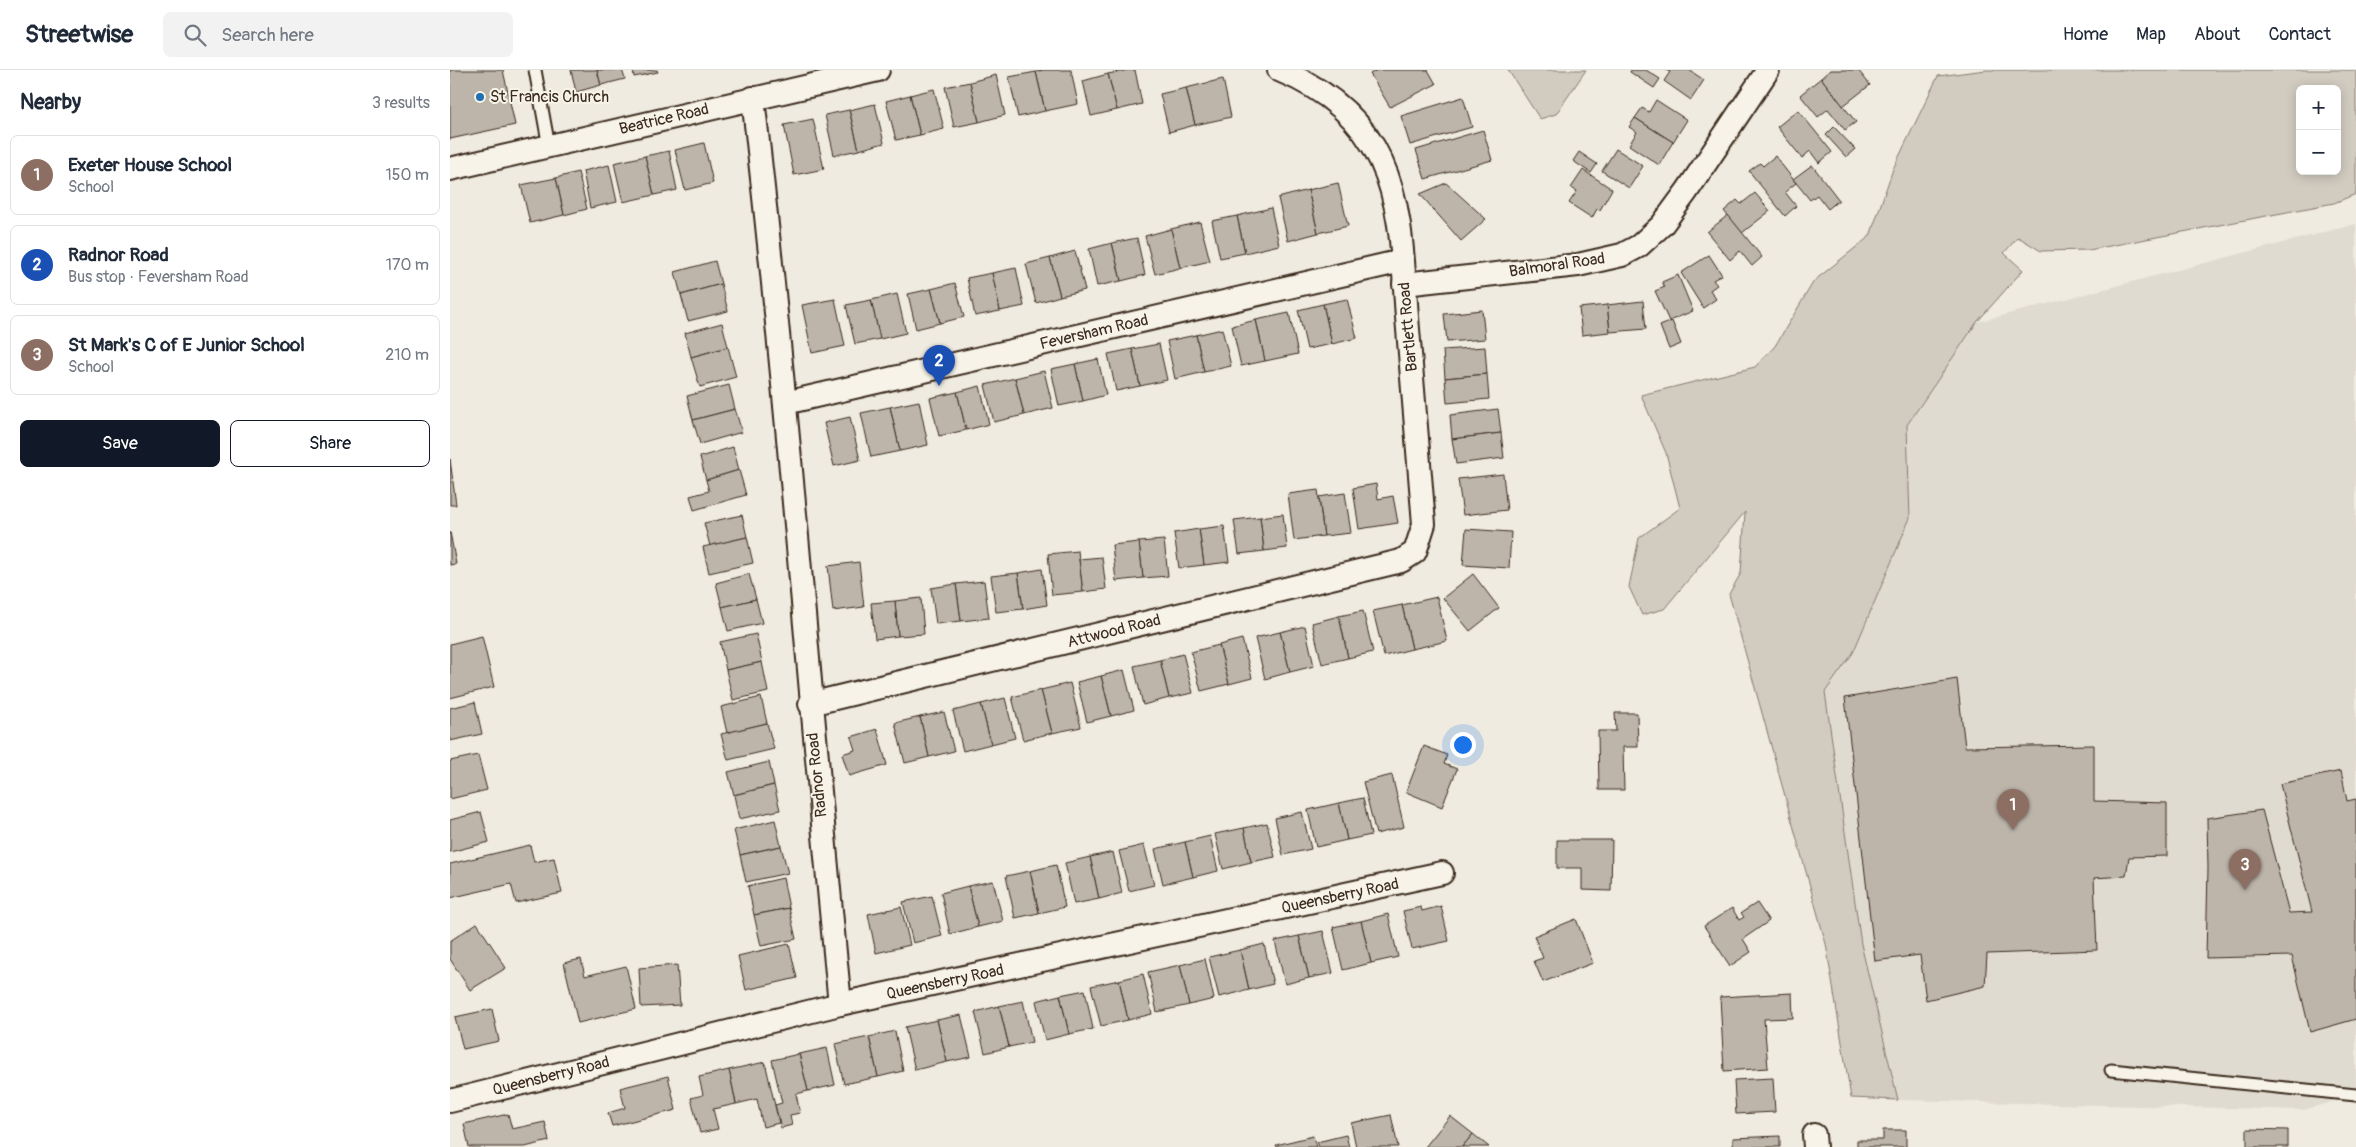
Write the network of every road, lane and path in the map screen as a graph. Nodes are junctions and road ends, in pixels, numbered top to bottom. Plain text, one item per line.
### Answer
1 (535, 70) edge
2 (878, 70) edge
3 (1279, 70) edge
4 (1768, 70) edge
5 (753, 98) junction
6 (550, 147) junction
7 (450, 170) edge
8 (1402, 260) junction
9 (1404, 284) junction
10 (786, 403) junction
11 (1415, 552) joint
12 (810, 704) junction
13 (1442, 873) dead end
14 (840, 1004) junction
15 (2111, 1070) dead end
16 (2356, 1094) edge
17 (450, 1101) edge

1 - 6 lane
2 - 5 street, Beatrice Road
3 - 8 street, Bartlett Road
4 - 9 street, Balmoral Road
5 - 6 street, Beatrice Road
5 - 10 street, Radnor Road
6 - 7 street, Beatrice Road
8 - 9 street, Bartlett Road
8 - 10 street, Feversham Road
9 - 11 street, Bartlett Road
10 - 12 street, Radnor Road
11 - 12 street, Attwood Road
12 - 14 street, Radnor Road
13 - 14 street, Queensberry Road
14 - 17 street, Queensberry Road
15 - 16 lane

